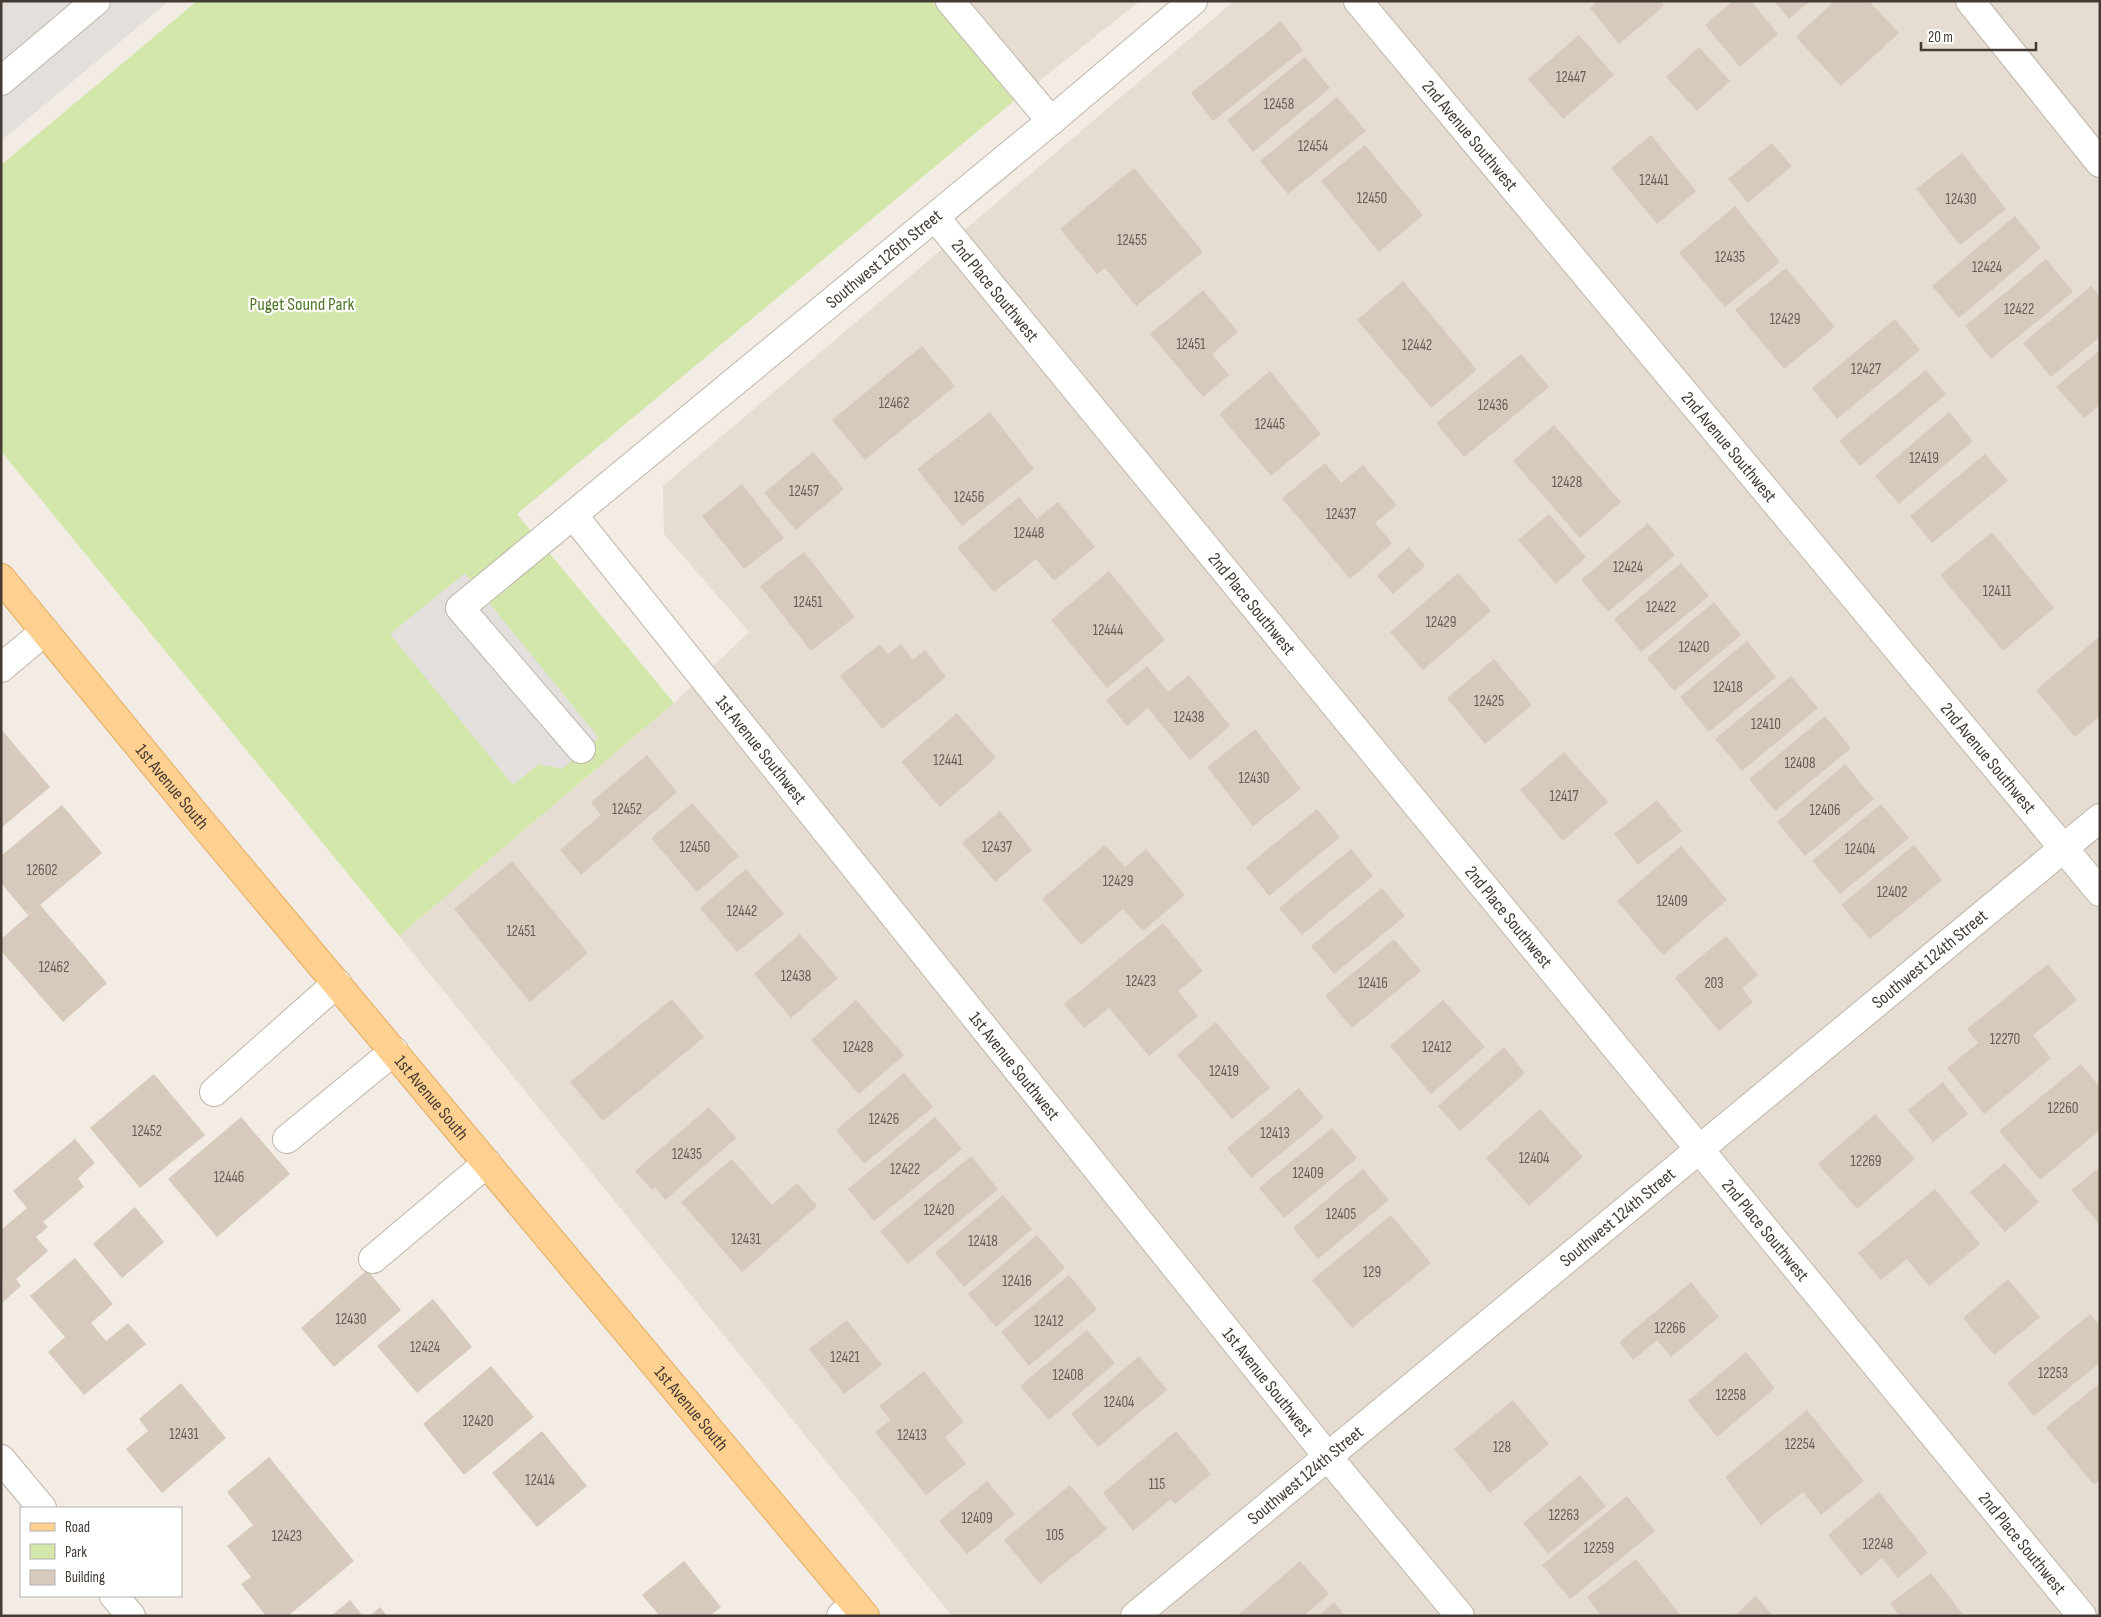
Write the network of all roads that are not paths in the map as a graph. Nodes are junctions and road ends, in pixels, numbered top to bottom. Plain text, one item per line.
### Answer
1 (96, 1) edge
2 (950, 1) edge
3 (1192, 1) edge
4 (1358, 1) edge
5 (1970, 1) edge
6 (1, 81) edge
7 (1051, 121) junction
8 (2100, 163) edge
9 (935, 217) junction
10 (573, 515) junction
11 (1, 578) edge
12 (45, 631) junction
13 (1, 668) edge
14 (581, 749) dead end
15 (2100, 818) edge
16 (2064, 848) junction
17 (2100, 892) edge
18 (337, 983) junction
19 (394, 1051) junction
20 (214, 1092) dead end
21 (287, 1139) dead end
22 (1699, 1150) junction
23 (487, 1163) junction
24 (373, 1259) dead end
25 (1328, 1457) junction
26 (1, 1459) edge
27 (41, 1507) edge
28 (115, 1597) edge
29 (854, 1612) edge
30 (131, 1616) edge
31 (1135, 1616) edge
32 (1460, 1616) edge
33 (2082, 1616) edge

1 - 6 street
2 - 7 street
3 - 7 street, Southwest 126th Street
4 - 16 street, 2nd Avenue Southwest
5 - 8 street
7 - 9 street, Southwest 126th Street
9 - 10 street, Southwest 126th Street
9 - 22 street, 2nd Place Southwest
10 - 14 street, Southwest 126th Street
10 - 25 street, 1st Avenue Southwest
11 - 12 main road, 1st Avenue South
12 - 13 street
12 - 18 main road, 1st Avenue South
15 - 16 street, Southwest 124th Street
16 - 17 street, 2nd Avenue Southwest
16 - 22 street, Southwest 124th Street
18 - 19 main road, 1st Avenue South
18 - 20 street
19 - 21 street
19 - 23 main road, 1st Avenue South
22 - 25 street, Southwest 124th Street
22 - 33 street, 2nd Place Southwest
23 - 24 street
23 - 29 main road, 1st Avenue South
25 - 31 street, Southwest 124th Street
25 - 32 street, 1st Avenue Southwest
26 - 27 street
28 - 30 street

